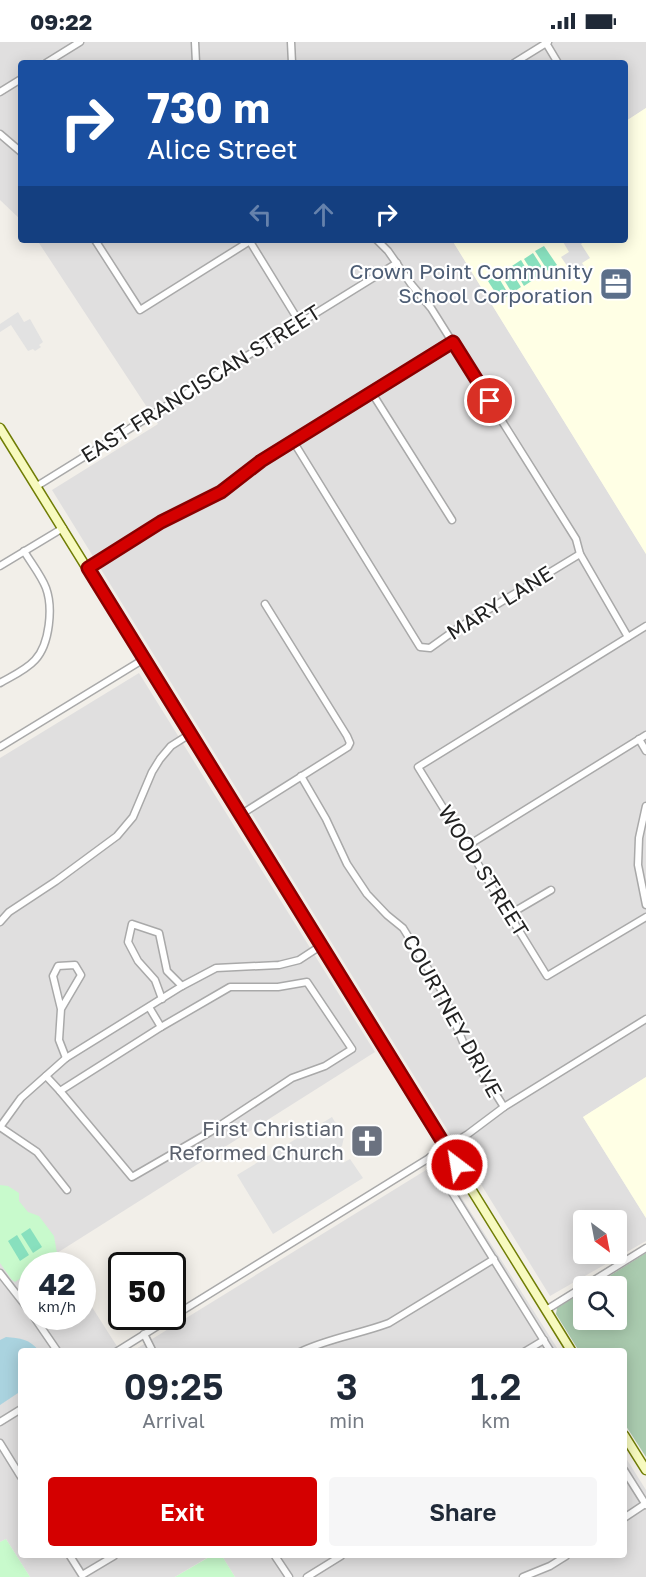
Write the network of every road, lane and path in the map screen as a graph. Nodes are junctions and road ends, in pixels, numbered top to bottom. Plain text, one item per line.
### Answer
1 (80, 42) edge
2 (195, 42) edge
3 (291, 42) edge
4 (547, 43) edge
5 (51, 60) edge
6 (196, 60) edge
7 (292, 60) edge
8 (519, 60) edge
9 (556, 60) edge
10 (18, 81) edge
11 (0, 92) edge
12 (0, 134) edge
13 (18, 149) edge
14 (97, 243) edge
15 (244, 243) edge
16 (251, 243) edge
17 (381, 243) edge
18 (396, 263) junction
19 (300, 323) junction
20 (453, 342) junction
21 (372, 393) junction
22 (0, 428) edge
23 (293, 441) junction
24 (37, 486) junction
25 (452, 520) dead end
26 (63, 528) junction
27 (24, 551) junction
28 (580, 554) junction
29 (0, 566) edge
30 (88, 568) junction
31 (265, 604) dead end
32 (646, 626) edge
33 (628, 637) junction
34 (144, 659) junction
35 (0, 683) edge
36 (190, 734) junction
37 (646, 735) edge
38 (639, 739) junction
39 (0, 747) edge
40 (646, 751) edge
41 (301, 776) junction
42 (646, 806) edge
43 (240, 815) junction
44 (467, 846) junction
45 (551, 890) dead end
46 (646, 904) edge
47 (510, 914) junction
48 (646, 917) edge
49 (0, 922) edge
50 (322, 945) junction
51 (182, 986) junction
52 (162, 999) junction
53 (149, 1007) junction
54 (61, 1009) junction
55 (646, 1019) edge
56 (161, 1027) junction
57 (66, 1058) junction
58 (46, 1076) junction
59 (60, 1091) junction
60 (504, 1107) junction
61 (0, 1127) edge
62 (446, 1147) junction
63 (430, 1157) junction
64 (67, 1190) dead end
65 (646, 1248) edge
66 (494, 1259) junction
67 (0, 1273) edge
68 (18, 1296) edge
69 (186, 1308) edge
70 (546, 1310) junction
71 (43, 1330) edge
72 (151, 1330) edge
73 (144, 1334) junction
74 (543, 1340) junction
75 (55, 1348) edge
76 (122, 1348) edge
77 (151, 1348) edge
78 (308, 1348) edge
79 (530, 1348) edge
80 (548, 1348) edge
81 (570, 1348) edge
82 (18, 1411) edge
83 (0, 1422) edge
84 (627, 1440) edge
85 (0, 1443) edge
86 (646, 1470) edge
87 (18, 1472) edge
88 (627, 1475) edge
89 (646, 1505) edge
90 (627, 1516) edge
91 (71, 1558) edge
92 (111, 1558) edge
93 (276, 1558) edge
94 (338, 1558) edge
95 (563, 1558) edge
96 (289, 1577) edge
97 (307, 1577) edge
98 (524, 1577) edge

1 - 5 street
2 - 6 street
3 - 7 street
4 - 8 street
4 - 9 street
10 - 11 street
12 - 13 street
14 - 15 street
16 - 19 street
17 - 18 street
18 - 19 street, EAST FRANCISCAN STREET
18 - 20 street
19 - 24 street, EAST FRANCISCAN STREET
20 - 21 street
20 - 28 street
21 - 23 street
21 - 25 street
22 - 24 main road
23 - 28 street, MARY LANE
23 - 30 street
24 - 26 main road
26 - 27 street
26 - 30 main road
27 - 29 street
27 - 35 street
28 - 33 street
30 - 34 main road
31 - 41 street
32 - 33 street
33 - 44 street, WOOD STREET
34 - 36 main road
34 - 39 street
36 - 43 main road
36 - 49 street
37 - 38 street
38 - 40 street
38 - 44 street
41 - 43 street
41 - 60 street, COURTNEY DRIVE
42 - 46 street
43 - 50 main road
44 - 47 street, WOOD STREET
45 - 47 street
47 - 48 street, WOOD STREET
50 - 51 street
50 - 62 main road
51 - 52 street
51 - 52 street
52 - 53 street
53 - 56 street
53 - 57 street
54 - 54 street
54 - 57 street
55 - 60 street
56 - 59 street
56 - 59 street
57 - 58 street
58 - 59 street
58 - 61 street
60 - 62 street
61 - 64 street
62 - 63 street
62 - 70 main road
63 - 66 street
63 - 69 street
65 - 70 street
66 - 74 street
66 - 78 street
67 - 68 street
70 - 81 main road
71 - 75 street
72 - 73 street
73 - 76 street
73 - 77 street
74 - 79 street
74 - 80 street
82 - 83 street
84 - 86 main road
85 - 87 street
88 - 89 street
89 - 90 street
91 - 92 street
93 - 96 street
94 - 97 street
95 - 98 street

